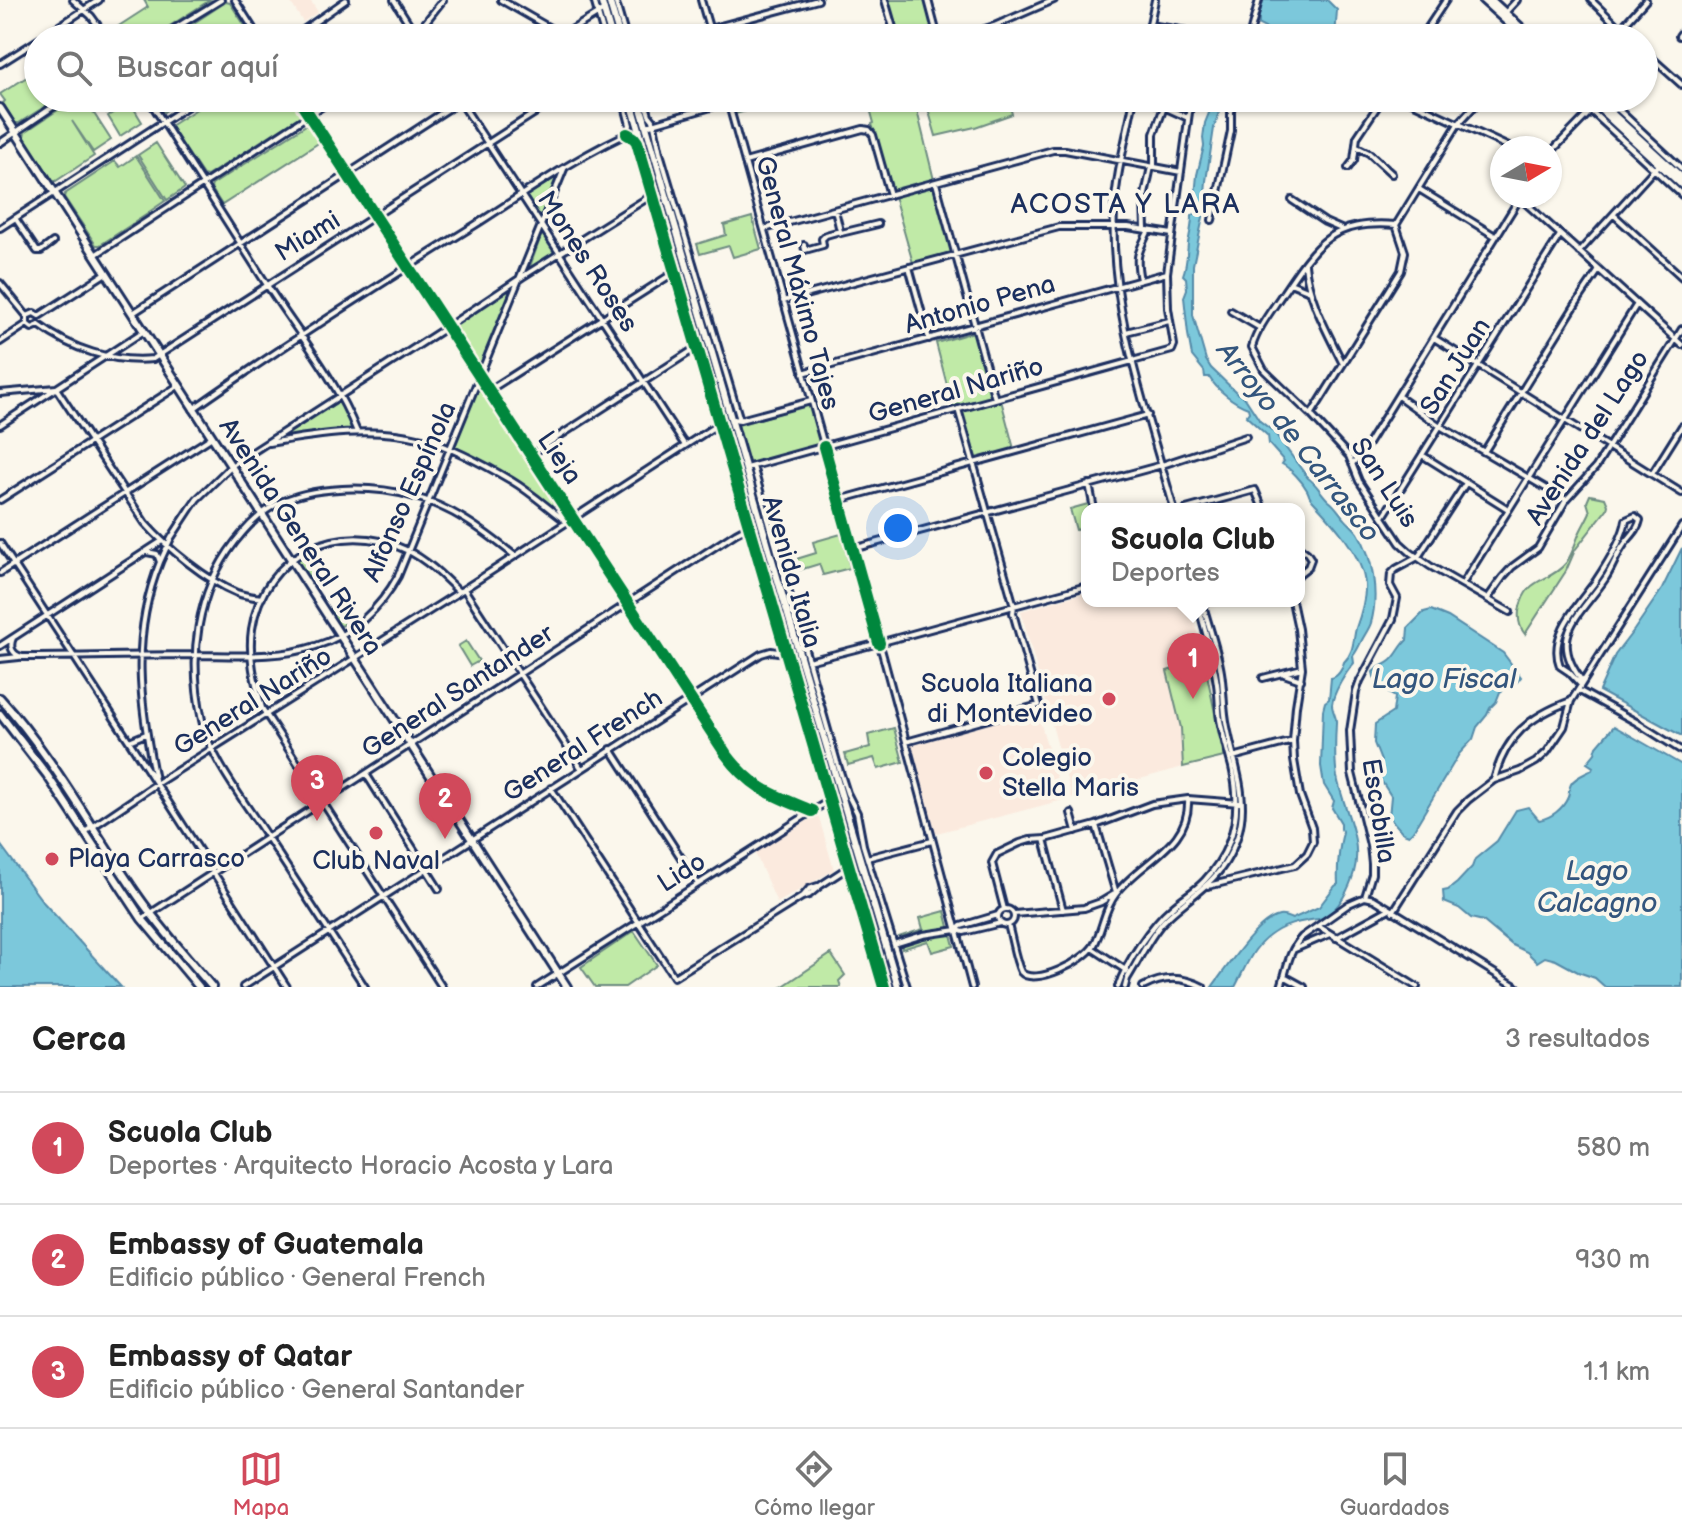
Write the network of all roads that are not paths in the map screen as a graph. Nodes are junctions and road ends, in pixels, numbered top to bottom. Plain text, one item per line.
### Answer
1 (73, 0) edge
2 (99, 0) edge
3 (221, 0) edge
4 (235, 0) edge
5 (346, 0) edge
6 (394, 0) edge
7 (443, 0) edge
8 (501, 0) edge
9 (594, 0) edge
10 (601, 0) edge
11 (701, 0) edge
12 (818, 0) edge
13 (885, 0) edge
14 (928, 0) edge
15 (1054, 0) edge
16 (1152, 0) edge
17 (1259, 0) edge
18 (1446, 0) edge
19 (1483, 0) edge
20 (1491, 0) edge
21 (1517, 0) edge
22 (1591, 0) edge
23 (1646, 0) edge
24 (608, 5) edge
25 (85, 9) junction
26 (1505, 13) junction
27 (62, 24) edge
28 (96, 24) edge
29 (182, 24) edge
30 (250, 24) edge
31 (312, 24) edge
32 (408, 24) edge
33 (425, 24) edge
34 (539, 24) edge
35 (580, 24) edge
36 (617, 24) edge
37 (708, 24) edge
38 (728, 24) edge
39 (892, 24) edge
40 (934, 24) edge
41 (999, 24) edge
42 (1150, 24) edge
43 (1253, 24) edge
44 (1430, 24) edge
45 (1510, 24) edge
46 (1517, 24) edge
47 (1616, 24) edge
48 (1624, 24) edge
49 (24, 49) edge
50 (1658, 63) edge
51 (0, 64) edge
52 (1681, 82) edge
53 (0, 108) edge
54 (46, 112) edge
55 (157, 112) edge
56 (178, 112) edge
57 (306, 112) edge
58 (313, 112) edge
59 (441, 112) edge
60 (469, 112) edge
61 (537, 112) edge
62 (632, 112) edge
63 (638, 112) edge
64 (639, 112) edge
65 (694, 112) edge
66 (731, 112) edge
67 (1131, 112) edge
68 (1162, 112) edge
69 (1175, 112) edge
70 (1189, 112) edge
71 (1231, 112) edge
72 (1374, 112) edge
73 (1433, 112) edge
74 (1469, 112) edge
75 (1591, 112) edge
76 (1608, 112) edge
77 (1610, 112) edge
78 (1611, 112) edge
79 (308, 115) junction
80 (1188, 118) junction
81 (163, 122) junction
82 (1458, 124) junction
83 (645, 129) junction
84 (16, 133) junction
85 (627, 134) junction
86 (1490, 138) edge
87 (1562, 141) edge
88 (0, 143) edge
89 (489, 143) junction
90 (1357, 147) junction
91 (651, 156) junction
92 (745, 162) junction
93 (1122, 162) junction
94 (1656, 166) junction
95 (1152, 167) junction
96 (1348, 168) dead end
97 (564, 169) junction
98 (1682, 169) edge
99 (648, 170) junction
100 (1181, 172) junction
101 (348, 174) junction
102 (1392, 174) dead end
103 (1682, 178) edge
104 (936, 183) junction
105 (204, 184) junction
106 (1682, 185) edge
107 (1418, 189) junction
108 (55, 193) junction
109 (522, 195) junction
110 (652, 195) junction
111 (890, 195) junction
112 (1682, 195) edge
113 (1292, 200) dead end
114 (1513, 208) edge
115 (1532, 208) edge
116 (835, 210) junction
117 (1614, 215) junction
118 (375, 216) junction
119 (15, 218) junction
120 (1212, 220) dead end
121 (1325, 222) junction
122 (878, 224) dead end
123 (1396, 225) junction
124 (1114, 226) junction
125 (542, 227) junction
126 (0, 228) edge
127 (764, 229) junction
128 (1147, 230) junction
129 (1342, 230) junction
130 (840, 231) junction
131 (1172, 234) junction
132 (1560, 235) junction
133 (1495, 236) junction
134 (1326, 238) junction
135 (53, 242) dead end
136 (240, 243) junction
137 (804, 245) dead end
138 (1579, 252) junction
139 (559, 253) junction
140 (956, 254) junction
141 (95, 255) junction
142 (1304, 262) junction
143 (408, 267) junction
144 (909, 267) junction
145 (1599, 270) junction
146 (675, 272) junction
147 (106, 273) junction
148 (1167, 273) junction
149 (522, 277) junction
150 (1682, 277) edge
151 (1140, 280) junction
152 (0, 283) edge
153 (1290, 283) junction
154 (267, 285) junction
155 (1117, 286) junction
156 (1311, 291) junction
157 (783, 301) junction
158 (1637, 304) junction
159 (1231, 311) dead end
160 (133, 313) junction
161 (27, 316) junction
162 (39, 316) junction
163 (602, 318) junction
164 (1169, 321) junction
165 (27, 324) junction
166 (39, 325) junction
167 (975, 326) junction
168 (447, 327) junction
169 (1260, 328) junction
170 (1682, 329) edge
171 (144, 331) junction
172 (1126, 332) junction
173 (302, 336) junction
174 (1434, 338) junction
175 (929, 339) junction
176 (1675, 339) junction
177 (0, 342) edge
178 (1682, 345) edge
179 (697, 348) junction
180 (159, 355) junction
181 (105, 356) junction
182 (1133, 361) junction
183 (1343, 365) junction
184 (1477, 366) junction
185 (803, 373) junction
186 (480, 378) junction
187 (643, 381) junction
188 (178, 386) junction
189 (56, 388) junction
190 (488, 391) junction
191 (0, 393) edge
192 (1521, 393) junction
193 (339, 396) junction
194 (1398, 396) junction
195 (995, 399) junction
196 (811, 401) junction
197 (193, 409) junction
198 (958, 409) junction
199 (1148, 415) junction
200 (1311, 415) junction
201 (736, 420) junction
202 (1565, 420) junction
203 (721, 422) junction
204 (0, 425) edge
205 (1440, 426) junction
206 (1682, 426) edge
207 (357, 432) junction
208 (732, 433) junction
209 (212, 437) junction
210 (1246, 437) dead end
211 (91, 441) junction
212 (267, 444) junction
213 (685, 445) junction
214 (824, 447) junction
215 (1608, 447) junction
216 (449, 449) junction
217 (1484, 452) junction
218 (530, 455) junction
219 (1422, 455) junction
220 (975, 463) junction
221 (1352, 464) junction
222 (1162, 465) junction
223 (231, 466) junction
224 (750, 467) junction
225 (1652, 474) junction
226 (1529, 478) junction
227 (1466, 483) junction
228 (1089, 484) junction
229 (125, 493) junction
230 (1682, 493) edge
231 (0, 500) edge
232 (839, 500) junction
233 (1566, 500) junction
234 (428, 501) junction
235 (1093, 503) edge
236 (1172, 503) edge
237 (1208, 503) edge
238 (1260, 503) edge
239 (1509, 510) junction
240 (988, 512) junction
241 (262, 514) junction
242 (1383, 517) junction
243 (570, 520) junction
244 (752, 526) junction
245 (1682, 526) edge
246 (0, 543) edge
247 (164, 543) junction
248 (852, 549) junction
249 (408, 551) junction
250 (147, 552) junction
251 (1305, 552) edge
252 (515, 556) junction
253 (1418, 557) junction
254 (291, 560) junction
255 (160, 562) junction
256 (14, 564) junction
257 (1305, 569) edge
258 (1603, 570) junction
259 (0, 573) edge
260 (1609, 573) junction
261 (213, 580) junction
262 (1463, 583) junction
263 (1081, 588) edge
264 (462, 590) junction
265 (262, 598) junction
266 (1488, 598) junction
267 (628, 603) junction
268 (1014, 606) junction
269 (1201, 607) edge
270 (1293, 607) edge
271 (1510, 612) dead end
272 (47, 616) junction
273 (1572, 618) junction
274 (340, 636) junction
275 (13, 638) junction
276 (879, 643) junction
277 (0, 646) edge
278 (785, 653) junction
279 (140, 655) junction
280 (195, 655) junction
281 (251, 655) junction
282 (22, 657) junction
283 (74, 657) junction
284 (355, 658) junction
285 (0, 659) edge
286 (805, 662) junction
287 (1302, 668) junction
288 (520, 673) junction
289 (1282, 674) junction
290 (1263, 678) dead end
291 (1301, 680) junction
292 (1581, 686) junction
293 (0, 698) edge
294 (689, 699) junction
295 (1571, 701) junction
296 (0, 714) edge
297 (267, 715) junction
298 (146, 734) junction
299 (32, 736) junction
300 (129, 741) junction
301 (1293, 741) junction
302 (23, 742) junction
303 (906, 742) junction
304 (37, 744) junction
305 (411, 746) junction
306 (611, 749) junction
307 (29, 750) junction
308 (212, 750) junction
309 (1682, 751) edge
310 (1232, 757) junction
311 (581, 768) junction
312 (366, 774) junction
313 (1494, 780) junction
314 (156, 784) junction
315 (551, 788) junction
316 (837, 796) junction
317 (1188, 799) junction
318 (323, 801) junction
319 (1240, 803) junction
320 (812, 811) junction
321 (1071, 813) dead end
322 (1096, 825) junction
323 (93, 828) junction
324 (1076, 831) junction
325 (84, 833) junction
326 (267, 837) junction
327 (472, 839) junction
328 (1044, 839) junction
329 (932, 841) junction
330 (867, 858) junction
331 (851, 866) junction
332 (428, 869) junction
333 (213, 872) junction
334 (698, 884) junction
335 (1204, 884) junction
336 (439, 889) dead end
337 (1116, 893) junction
338 (384, 897) junction
339 (1365, 897) junction
340 (1093, 905) junction
341 (1004, 909) junction
342 (1063, 910) junction
343 (1391, 910) junction
344 (150, 913) junction
345 (1014, 914) junction
346 (1105, 914) junction
347 (998, 915) junction
348 (142, 919) junction
349 (638, 921) junction
350 (1001, 923) junction
351 (1008, 925) junction
352 (1318, 926) junction
353 (957, 930) junction
354 (329, 932) junction
355 (1330, 934) junction
356 (1336, 938) junction
357 (894, 944) junction
358 (1092, 948) junction
359 (1292, 950) junction
360 (274, 967) junction
361 (1128, 972) junction
362 (559, 973) junction
363 (1284, 976) junction
364 (199, 987) edge
365 (212, 987) edge
366 (243, 987) edge
367 (287, 987) edge
368 (365, 987) edge
369 (442, 987) edge
370 (537, 987) edge
371 (567, 987) edge
372 (886, 987) edge
373 (898, 987) edge
374 (907, 987) edge
375 (972, 987) edge
376 (1118, 987) edge
377 (1125, 987) edge
378 (1143, 987) edge
379 (1203, 987) edge
380 (1281, 987) edge
381 (1304, 987) edge
382 (1417, 987) edge
383 (1517, 987) edge

1 - 25 street
2 - 25 street
3 - 29 street
4 - 30 street
5 - 31 street
6 - 32 street
7 - 33 street
8 - 34 street
9 - 24 street
10 - 24 main road
11 - 37 street
12 - 38 street
13 - 39 street
14 - 40 street
15 - 41 street
16 - 42 street
17 - 43 street
18 - 44 street
19 - 45 main road
20 - 26 main road
21 - 26 street
22 - 47 street
23 - 48 street
24 - 35 street
24 - 36 main road
25 - 27 street
25 - 28 street
26 - 46 main road
49 - 51 street
50 - 52 street
53 - 84 main road, Avenida General Rivera
54 - 84 street
55 - 81 street
56 - 81 street
57 - 79 street, Lieja
58 - 79 street
59 - 101 street
60 - 89 street, Mones Roses
61 - 89 street, Miami
62 - 85 street, Avenida Italia
63 - 83 main road
64 - 83 street, Avenida Italia
65 - 83 street
66 - 92 street, General Máximo Tajes
67 - 93 street
68 - 95 street
69 - 80 street
70 - 80 street
71 - 120 street
72 - 90 street
73 - 82 street
74 - 82 street
75 - 87 street
76 - 94 main road
77 - 103 main road
78 - 98 street
79 - 101 street, Lieja
79 - 105 street
80 - 100 street
81 - 105 street
81 - 108 street
82 - 86 street
82 - 107 street
83 - 85 street
83 - 91 main road, Avenida Italia
83 - 91 street, Avenida Italia
84 - 88 street
84 - 108 main road, Avenida General Rivera
85 - 91 street, Avenida Italia
85 - 97 street
89 - 109 street, Mones Roses
89 - 118 street, Miami
90 - 96 street
90 - 102 street
91 - 99 main road, Avenida Italia
91 - 201 main road, Avenida Italia
92 - 111 street
92 - 127 street, General Máximo Tajes
93 - 95 street
93 - 104 street
93 - 124 street
94 - 106 main road
94 - 112 street
94 - 117 street
95 - 100 street
95 - 128 street
97 - 109 street
97 - 125 street, Alfonso Espínola
99 - 110 street, Avenida Italia
99 - 203 main road, Avenida Italia
100 - 131 street
101 - 118 street, Lieja
101 - 136 street
104 - 111 street
104 - 140 street
105 - 136 street
105 - 141 street
107 - 123 street
107 - 133 street
108 - 119 street
108 - 141 main road, Avenida General Rivera
109 - 125 street, Mones Roses
109 - 143 street
110 - 139 street
110 - 146 street, Avenida Italia
111 - 116 street
113 - 121 street
114 - 133 street
115 - 132 street
116 - 127 street
116 - 130 street
117 - 138 street
117 - 150 street
118 - 143 street, Lieja
118 - 154 street, Miami
119 - 126 street
119 - 135 street
121 - 129 street
121 - 134 street
122 - 130 street
123 - 129 street
123 - 183 street
124 - 128 street
124 - 140 street
124 - 155 street
125 - 139 street, Mones Roses
125 - 149 street, Alfonso Espínola
127 - 157 street, General Máximo Tajes
128 - 131 street
128 - 151 street
129 - 134 street
130 - 137 street
131 - 148 street
132 - 138 street
132 - 184 street, San Juan
133 - 174 street
134 - 142 street
136 - 154 street
136 - 160 street
138 - 145 street
139 - 149 street
139 - 163 street, Mones Roses
140 - 144 street
140 - 167 street
141 - 147 main road, Avenida General Rivera
142 - 153 street
142 - 156 street
143 - 168 street, Lieja
143 - 173 street
144 - 157 street
144 - 175 street
145 - 158 street
145 - 192 street
146 - 163 street
146 - 179 street, Avenida Italia
147 - 160 main road, Avenida General Rivera
147 - 162 street
148 - 151 street, Antonio Pena
148 - 164 street
149 - 168 street
149 - 186 street, Alfonso Espínola
151 - 155 street, Antonio Pena
152 - 161 street
153 - 156 street
153 - 169 street
154 - 173 street
154 - 180 street, Miami
155 - 167 street, Antonio Pena
155 - 172 street
156 - 183 street
157 - 185 street, General Máximo Tajes
158 - 176 street
158 - 202 street
159 - 169 street
160 - 171 main road, Avenida General Rivera
161 - 162 street
161 - 165 street
162 - 166 street
163 - 187 street, Mones Roses
163 - 190 street
164 - 172 street
164 - 182 street, General Nariño
165 - 166 street
165 - 177 street
166 - 181 street
167 - 175 street, Antonio Pena
167 - 195 street
168 - 186 street, Lieja
168 - 193 street
169 - 200 street, San Luis
170 - 176 street, Avenida del Lago
171 - 180 main road, Avenida General Rivera
171 - 181 street
172 - 182 street
173 - 193 street
173 - 197 street
174 - 184 street
174 - 194 street
175 - 185 street, Antonio Pena
176 - 178 street
176 - 215 street, Avenida del Lago
179 - 187 street
179 - 203 street, Avenida Italia
180 - 181 street
180 - 188 main road, Avenida General Rivera
181 - 189 street
182 - 195 street, General Nariño
182 - 199 street
183 - 200 street
184 - 192 street
184 - 205 street, San Juan
185 - 196 street, General Máximo Tajes
186 - 190 street, Lieja
186 - 216 street, Alfonso Espínola
187 - 213 street, Mones Roses
187 - 218 street
188 - 197 main road, Avenida General Rivera
188 - 211 street
189 - 191 street
189 - 204 street
189 - 211 street
190 - 218 street, Lieja
192 - 202 street
192 - 217 street
193 - 207 street
193 - 212 street
194 - 205 street
194 - 221 street
195 - 198 street, General Nariño
196 - 201 street, General Nariño
196 - 214 street, General Máximo Tajes
197 - 209 main road, Avenida General Rivera
198 - 214 street, General Nariño
198 - 220 street
199 - 220 street
199 - 222 street
200 - 221 street, San Luis
201 - 203 street, General Nariño
201 - 208 main road, Avenida Italia
202 - 215 street
202 - 226 street
203 - 208 main road, Avenida Italia
203 - 213 street, General Nariño
203 - 244 street, Avenida Italia
205 - 217 street
205 - 219 street, San Juan
206 - 225 street
207 - 212 street
207 - 216 street
208 - 224 main road, Avenida Italia
208 - 244 main road, Avenida Italia
209 - 223 main road, Avenida General Rivera
209 - 229 street
210 - 222 street
211 - 229 street
211 - 231 street
212 - 223 street
213 - 243 street, General Nariño
214 - 224 street, General Nariño
214 - 232 street, General Máximo Tajes
215 - 225 street
215 - 233 street, Avenida del Lago
216 - 234 street, Alfonso Espínola
216 - 243 street
217 - 226 street
218 - 243 street, Lieja
219 - 227 street
219 - 242 street, San Juan
220 - 232 street
220 - 240 street
221 - 242 street, San Luis
222 - 228 street
222 - 236 street
223 - 241 main road, Avenida General Rivera
223 - 247 street
224 - 286 main road, Avenida Italia
225 - 230 street
226 - 233 street
226 - 239 street
227 - 239 street
227 - 253 street
228 - 235 street
228 - 240 street
229 - 247 street
229 - 256 street
232 - 248 street, General Máximo Tajes
233 - 266 street, Avenida del Lago
234 - 241 street
234 - 249 street, Alfonso Espínola
234 - 252 street
237 - 238 street
239 - 262 street
240 - 248 street
240 - 268 street
241 - 254 main road, Avenida General Rivera
241 - 261 street
242 - 253 street, San Luis
243 - 252 street, General Nariño
243 - 267 street, Lieja
244 - 267 street, General Santander
244 - 278 street, Avenida Italia
244 - 316 main road, Avenida Italia
245 - 292 street
246 - 256 street
247 - 250 street
247 - 255 street
247 - 261 street
248 - 276 street, General Máximo Tajes
249 - 254 street
249 - 264 street
249 - 274 street, Alfonso Espínola
250 - 255 street
250 - 272 street
251 - 257 street
252 - 264 street, General Nariño
253 - 262 street, San Luis
253 - 339 street, Escobilla
254 - 265 street
254 - 274 main road, Avenida General Rivera
255 - 279 street
256 - 259 street
256 - 272 street
258 - 260 street
258 - 260 street
258 - 273 street
260 - 273 street
261 - 265 street
261 - 280 street
262 - 266 street, San Luis
263 - 268 street
264 - 284 street, General Nariño
264 - 288 street
265 - 281 street
266 - 271 street, San Luis
267 - 288 street, General Santander
267 - 294 street, Lieja
268 - 276 street
268 - 303 street
269 - 310 street
270 - 287 street
272 - 275 street
272 - 283 street
273 - 292 street
273 - 292 street
274 - 281 street, Alfonso Espínola
274 - 284 main road, Avenida General Rivera
275 - 277 street
275 - 282 street
276 - 286 street
276 - 303 street, General Máximo Tajes
278 - 294 street, General French
278 - 316 street, Avenida Italia
279 - 280 street, Alfonso Espínola
279 - 283 street, Alfonso Espínola
279 - 298 street
280 - 281 street, Alfonso Espínola
280 - 308 street
281 - 297 street
282 - 283 street, Alfonso Espínola
282 - 285 street, Alfonso Espínola
283 - 300 street
284 - 297 street, General Nariño
284 - 305 main road, Avenida General Rivera
286 - 316 main road, Avenida Italia
287 - 289 street
287 - 291 street
288 - 305 street, General Santander
288 - 311 street
289 - 290 street
289 - 291 street
291 - 301 street
292 - 295 street
292 - 309 street
293 - 299 main road
294 - 306 street, General French
294 - 320 street, Lieja
295 - 313 street
295 - 313 street
296 - 302 main road
297 - 308 street, General Nariño
297 - 318 street
298 - 300 street
298 - 314 street
299 - 302 street
299 - 304 main road
300 - 314 street
301 - 310 street
301 - 335 street
302 - 307 main road
303 - 329 street, General Máximo Tajes
304 - 307 street
304 - 323 main road
305 - 312 street, General Santander
305 - 327 main road, Avenida General Rivera
306 - 311 street, General French
306 - 334 street
307 - 325 main road
308 - 314 street, General Nariño
308 - 326 street
310 - 319 street
311 - 315 street, General French
312 - 318 street, General Santander
312 - 332 street
313 - 343 street
314 - 323 street, General Nariño
314 - 333 street
315 - 327 street, General French
315 - 349 street
316 - 320 street, Lido
316 - 330 street, Avenida Italia
316 - 331 main road, Avenida Italia
316 - 373 main road, Avenida Italia
317 - 319 street
317 - 322 street
317 - 337 street
318 - 326 street, General Santander
318 - 338 street
319 - 335 street
320 - 334 street, Lido
321 - 324 street
322 - 324 street
322 - 337 street
323 - 325 street, General Nariño
323 - 344 main road
324 - 328 street
325 - 348 main road
326 - 333 street, General Santander
326 - 354 street
327 - 332 street, General French
327 - 362 main road, Avenida General Rivera
328 - 341 street
328 - 342 street
329 - 330 street
329 - 353 street, General Máximo Tajes
330 - 357 street, Avenida Italia
331 - 349 street
331 - 372 main road, Avenida Italia
332 - 336 street
332 - 338 street, General French
333 - 344 street, General Santander
333 - 360 street
334 - 349 street, Lido
335 - 361 street
337 - 340 street
337 - 346 street
338 - 354 street, General French
338 - 369 street
339 - 343 street
339 - 352 street
340 - 342 street
340 - 346 street
341 - 345 street
341 - 347 street
342 - 345 street
343 - 356 street
343 - 383 street
344 - 348 street, General Santander
344 - 365 main road
345 - 351 street
346 - 358 street
347 - 350 street
347 - 353 street
348 - 364 main road
349 - 362 street, Lido
350 - 351 street
350 - 353 street
351 - 358 street
352 - 355 street
352 - 359 street
353 - 357 street
353 - 375 street, General Máximo Tajes
354 - 360 street, General French
354 - 368 street
355 - 356 street
355 - 359 street
356 - 382 street
357 - 374 street, Avenida Italia
358 - 361 street
359 - 363 street
360 - 366 street, General French
360 - 367 street
361 - 376 street
361 - 377 street
362 - 370 street, Lido
362 - 371 main road, Avenida General Rivera
363 - 380 street
363 - 381 street
378 - 379 street

